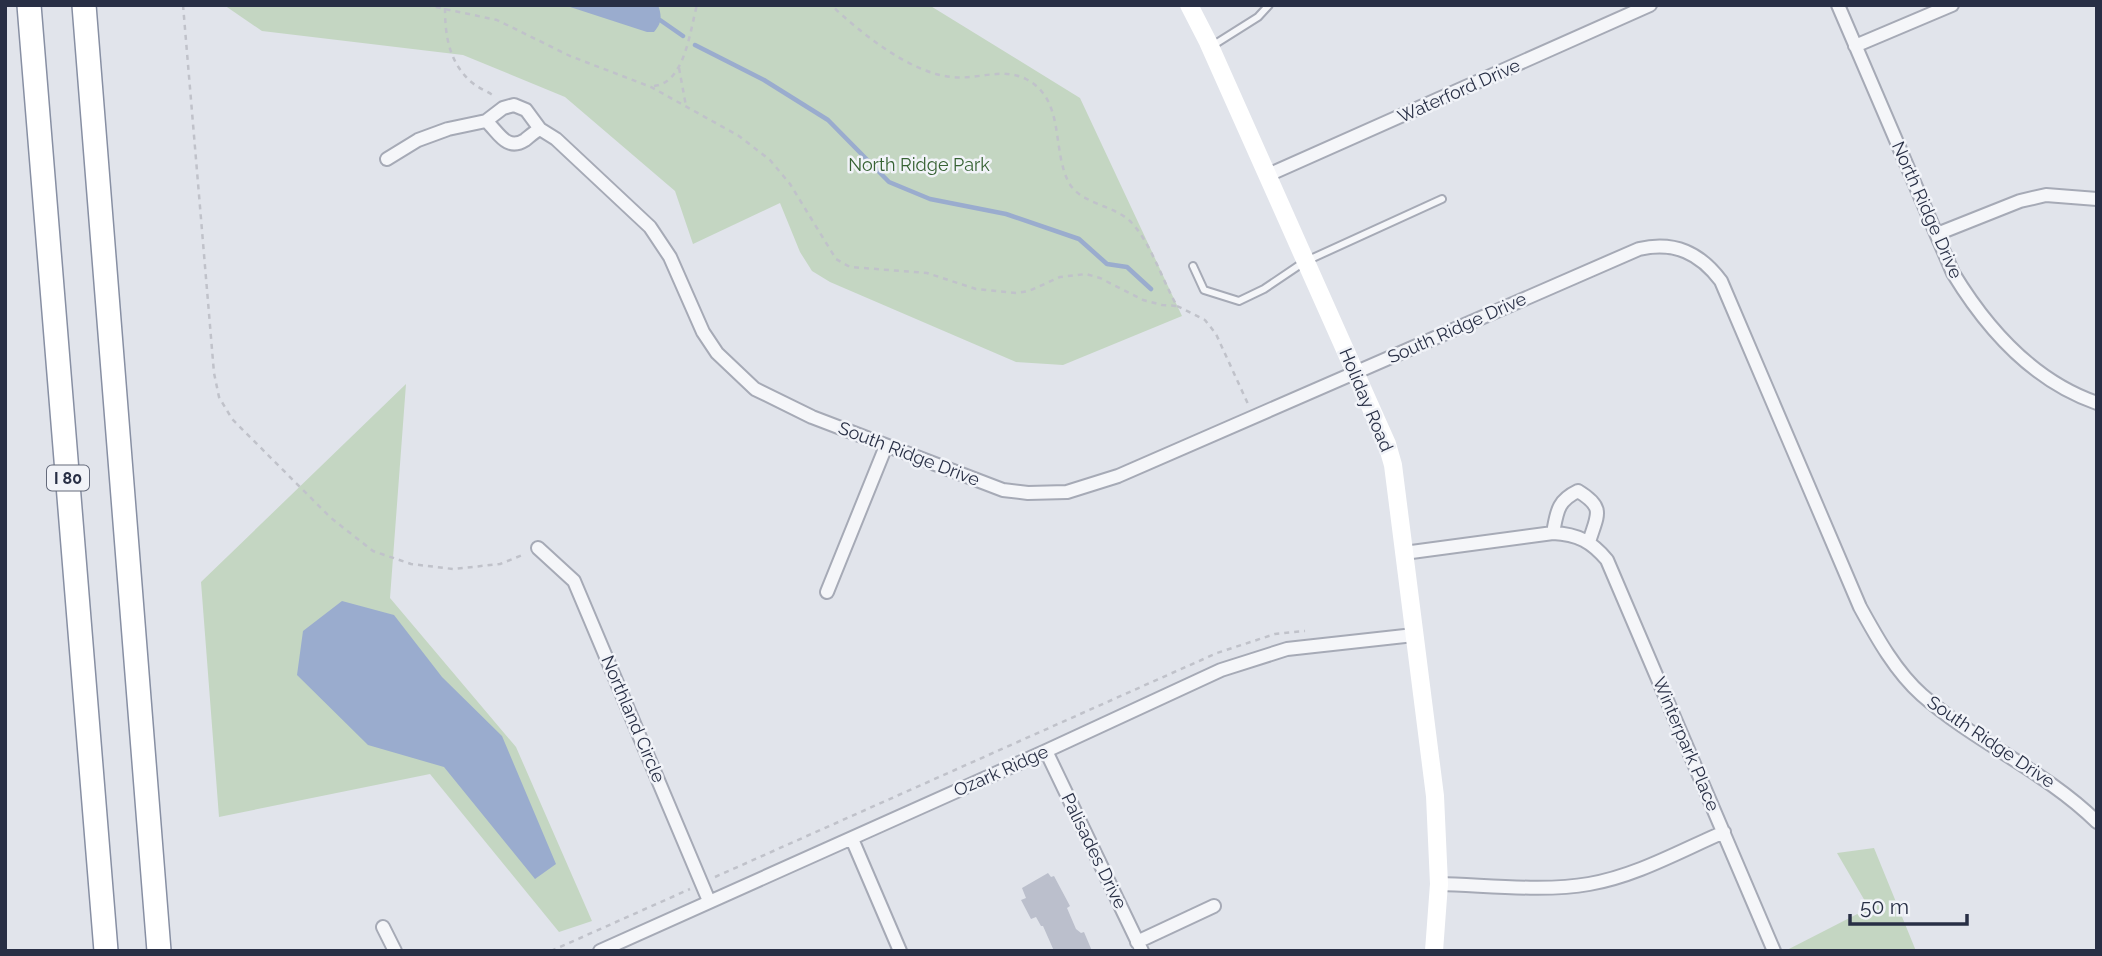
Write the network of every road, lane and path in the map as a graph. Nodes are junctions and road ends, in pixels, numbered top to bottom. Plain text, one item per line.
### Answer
1 (29, 5) edge
2 (84, 5) edge
3 (183, 5) edge
4 (426, 5) edge
5 (697, 5) edge
6 (831, 5) edge
7 (1189, 5) edge
8 (1269, 5) edge
9 (1650, 5) edge
10 (1838, 5) edge
11 (1952, 5) edge
12 (445, 8) junction
13 (1855, 46) junction
14 (1210, 47) junction
15 (679, 68) junction
16 (651, 87) junction
17 (686, 106) junction
18 (503, 108) junction
19 (486, 121) junction
20 (540, 129) junction
21 (387, 159) dead end
22 (1268, 176) junction
23 (1442, 199) dead end
24 (2097, 199) edge
25 (1937, 234) junction
26 (1304, 262) junction
27 (1193, 266) dead end
28 (1177, 306) junction
29 (1355, 373) junction
30 (2097, 403) edge
31 (1254, 418) junction
32 (886, 446) junction
33 (1553, 533) junction
34 (1589, 542) junction
35 (538, 548) joint
36 (1404, 553) junction
37 (827, 592) dead end
38 (1305, 631) dead end
39 (1414, 635) junction
40 (1046, 751) junction
41 (2097, 822) edge
42 (1724, 832) junction
43 (852, 839) junction
44 (703, 883) junction
45 (1439, 884) junction
46 (709, 901) junction
47 (1214, 906) dead end
48 (383, 928) dead end
49 (1140, 946) edge
50 (106, 951) edge
51 (159, 951) edge
52 (395, 951) edge
53 (551, 951) edge
54 (600, 951) edge
55 (900, 951) edge
56 (1434, 951) edge
57 (1774, 951) edge

1 - 50 highway, I 80
2 - 51 highway
3 - 35 path
4 - 12 path
5 - 15 path
6 - 28 path
7 - 14 street, Holiday Road
8 - 14 lane
9 - 22 street, Waterford Drive
10 - 13 street, North Ridge Drive
11 - 13 street
12 - 16 path
12 - 18 path
13 - 25 street, North Ridge Drive
14 - 22 street, Holiday Road
15 - 16 path
15 - 17 path
16 - 17 path
17 - 28 path
18 - 19 street
18 - 20 street, South Ridge Drive
19 - 20 street
19 - 21 street
20 - 32 street, South Ridge Drive
22 - 26 street, Holiday Road
23 - 26 lane
24 - 25 street
25 - 30 street, North Ridge Drive
26 - 27 lane
26 - 29 street, Holiday Road
28 - 31 path
29 - 31 street, South Ridge Drive
29 - 36 street, Holiday Road
29 - 41 street, South Ridge Drive
31 - 32 street, South Ridge Drive
32 - 37 street
33 - 34 street
33 - 34 street
33 - 36 street
34 - 42 street, Winterpark Place
35 - 44 street, Northland Circle
36 - 39 street, Holiday Road
38 - 44 path
39 - 40 street, Ozark Ridge
39 - 45 street, Holiday Road
40 - 43 street, Ozark Ridge
40 - 49 street, Palisades Drive
42 - 45 street
42 - 57 street, Winterpark Place
43 - 46 street, Ozark Ridge
43 - 55 street
44 - 46 street, Northland Circle
44 - 53 path
45 - 56 street, Holiday Road
46 - 54 street, Ozark Ridge
47 - 49 street
48 - 52 street

